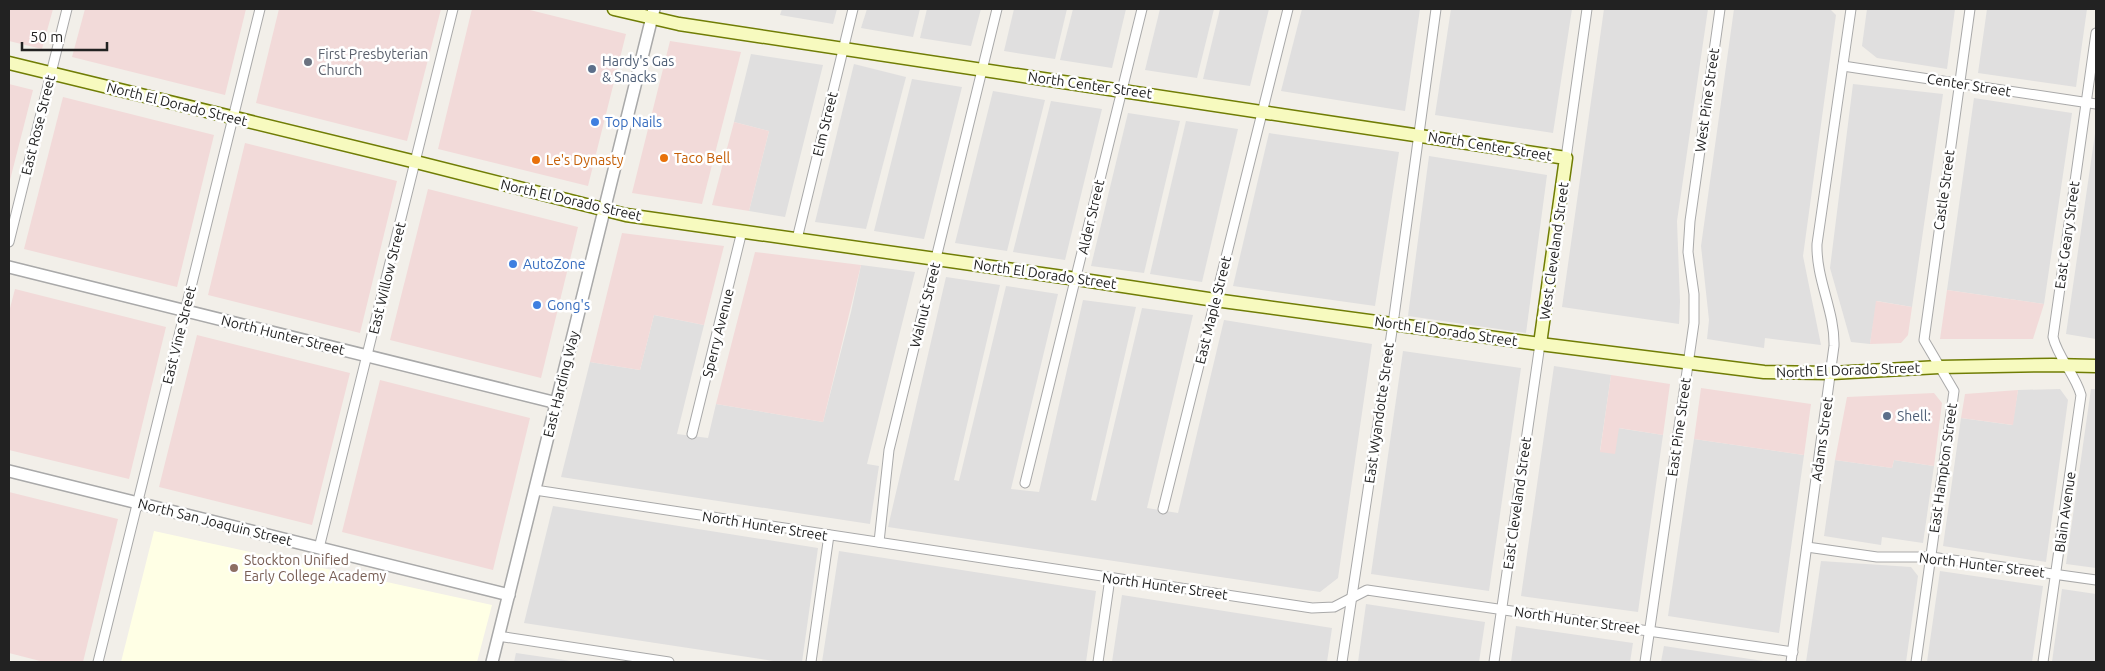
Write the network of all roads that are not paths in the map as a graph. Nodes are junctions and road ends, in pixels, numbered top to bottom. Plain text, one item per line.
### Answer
1 (67, 9) edge
2 (260, 9) edge
3 (454, 9) edge
4 (614, 9) edge
5 (853, 9) edge
6 (998, 9) edge
7 (1142, 9) edge
8 (1288, 9) edge
9 (1436, 9) edge
10 (1587, 9) edge
11 (1720, 9) edge
12 (1851, 9) edge
13 (1970, 9) edge
14 (653, 13) edge
15 (2096, 33) edge
16 (844, 48) junction
17 (9, 63) edge
18 (1842, 66) junction
19 (982, 69) junction
20 (51, 73) junction
21 (1959, 84) junction
22 (1122, 90) junction
23 (2086, 103) junction
24 (2096, 104) edge
25 (1263, 111) junction
26 (233, 118) junction
27 (1418, 134) junction
28 (1566, 158) junction
29 (416, 162) junction
30 (1694, 190) joint
31 (604, 210) junction
32 (742, 231) junction
33 (797, 239) junction
34 (9, 242) edge
35 (936, 259) junction
36 (9, 267) edge
37 (1077, 278) junction
38 (1215, 300) junction
39 (185, 310) junction
40 (1393, 324) junction
41 (1540, 344) junction
42 (367, 356) junction
43 (1688, 363) junction
44 (2065, 365) junction
45 (2096, 366) edge
46 (1939, 367) junction
47 (1832, 373) junction
48 (556, 403) junction
49 (692, 434) dead end
50 (9, 471) edge
51 (1025, 483) dead end
52 (535, 490) junction
53 (137, 503) junction
54 (1163, 508) dead end
55 (829, 535) junction
56 (879, 542) junction
57 (1808, 546) junction
58 (319, 548) junction
59 (1931, 557) junction
60 (2056, 574) junction
61 (1110, 578) junction
62 (2096, 580) edge
63 (509, 594) junction
64 (1351, 598) junction
65 (1501, 610) junction
66 (1649, 631) junction
67 (498, 636) junction
68 (1793, 652) junction
69 (98, 662) edge
70 (492, 662) edge
71 (669, 662) edge
72 (812, 662) edge
73 (1098, 662) edge
74 (1342, 662) edge
75 (1494, 662) edge
76 (1645, 662) edge
77 (1791, 662) edge
78 (1916, 662) edge
79 (2043, 662) edge

1 - 20 street, East Rose Street
2 - 26 street, East Vine Street
3 - 29 street, East Willow Street
4 - 14 main road, North Center Street
5 - 16 street, Elm Street
6 - 19 street, Walnut Street
7 - 22 street, Alder Street
8 - 25 street, East Maple Street
9 - 27 street, East Wyandotte Street
10 - 28 street, West Cleveland Street
11 - 30 street, West Pine Street
12 - 18 street, Adams Street
13 - 21 street, Castle Street
14 - 16 main road, North Center Street
14 - 31 street, East Harding Way
15 - 23 street, East Geary Street
16 - 19 main road, North Center Street
16 - 33 street, Elm Street
17 - 20 main road, North El Dorado Street
18 - 21 street, Center Street
18 - 47 street, Adams Street
19 - 22 main road, North Center Street
19 - 35 street, Walnut Street
20 - 26 main road, North El Dorado Street
20 - 34 street, East Rose Street
21 - 23 street, Center Street
21 - 46 street, Castle Street
22 - 25 main road, North Center Street
22 - 37 street, Alder Street
23 - 24 street, Center Street
23 - 44 street, East Geary Street
25 - 27 main road, North Center Street
25 - 38 street, East Maple Street
26 - 29 main road, North El Dorado Street
26 - 39 street, East Vine Street
27 - 28 main road, North Center Street
27 - 40 street, East Wyandotte Street
28 - 41 main road, West Cleveland Street
29 - 31 main road, North El Dorado Street
29 - 42 street, East Willow Street
30 - 43 street, East Pine Street
31 - 32 main road, North El Dorado Street
31 - 48 street, East Harding Way
32 - 33 main road, North El Dorado Street
32 - 49 street, Sperry Avenue
33 - 35 main road, North El Dorado Street
35 - 37 main road, North El Dorado Street
35 - 56 street, Walnut Street
36 - 39 street, North Hunter Street
37 - 38 main road, North El Dorado Street
37 - 51 street, Alder Street
38 - 40 main road, North El Dorado Street
38 - 54 street, East Maple Street
39 - 42 street, North Hunter Street
39 - 53 street, East Vine Street
40 - 41 main road, North El Dorado Street
40 - 64 street, East Wyandotte Street
41 - 43 main road, North El Dorado Street
41 - 65 street, East Cleveland Street
42 - 48 street, North Hunter Street
42 - 58 street, East Willow Street
43 - 47 main road, North El Dorado Street
43 - 66 street, East Pine Street
44 - 45 main road, North El Dorado Street
44 - 46 main road, North El Dorado Street
44 - 60 street, Blain Avenue
46 - 47 main road, North El Dorado Street
46 - 59 street, East Hampton Street
47 - 57 street, Adams Street
48 - 52 street, East Harding Way
50 - 53 street, North San Joaquin Street
52 - 55 street, North Hunter Street
52 - 63 street, East Harding Way
53 - 58 street, North San Joaquin Street
53 - 69 street, East Vine Street
55 - 56 street, North Hunter Street
55 - 72 street
56 - 61 street, North Hunter Street
57 - 59 street, North Hunter Street
57 - 68 street, Adams Street
58 - 63 street, North San Joaquin Street
59 - 60 street, North Hunter Street
59 - 78 street, East Hampton Street
60 - 62 street, North Hunter Street
60 - 79 street, Blain Avenue
61 - 64 street, North Hunter Street
61 - 73 street
63 - 67 street, East Harding Way
64 - 65 street, North Hunter Street
64 - 74 street, East Wyandotte Street
65 - 66 street, North Hunter Street
65 - 75 street, East Cleveland Street
66 - 68 street, North Hunter Street
66 - 76 street, East Pine Street
67 - 70 street, East Harding Way
67 - 71 street
68 - 77 street, Adams Street

